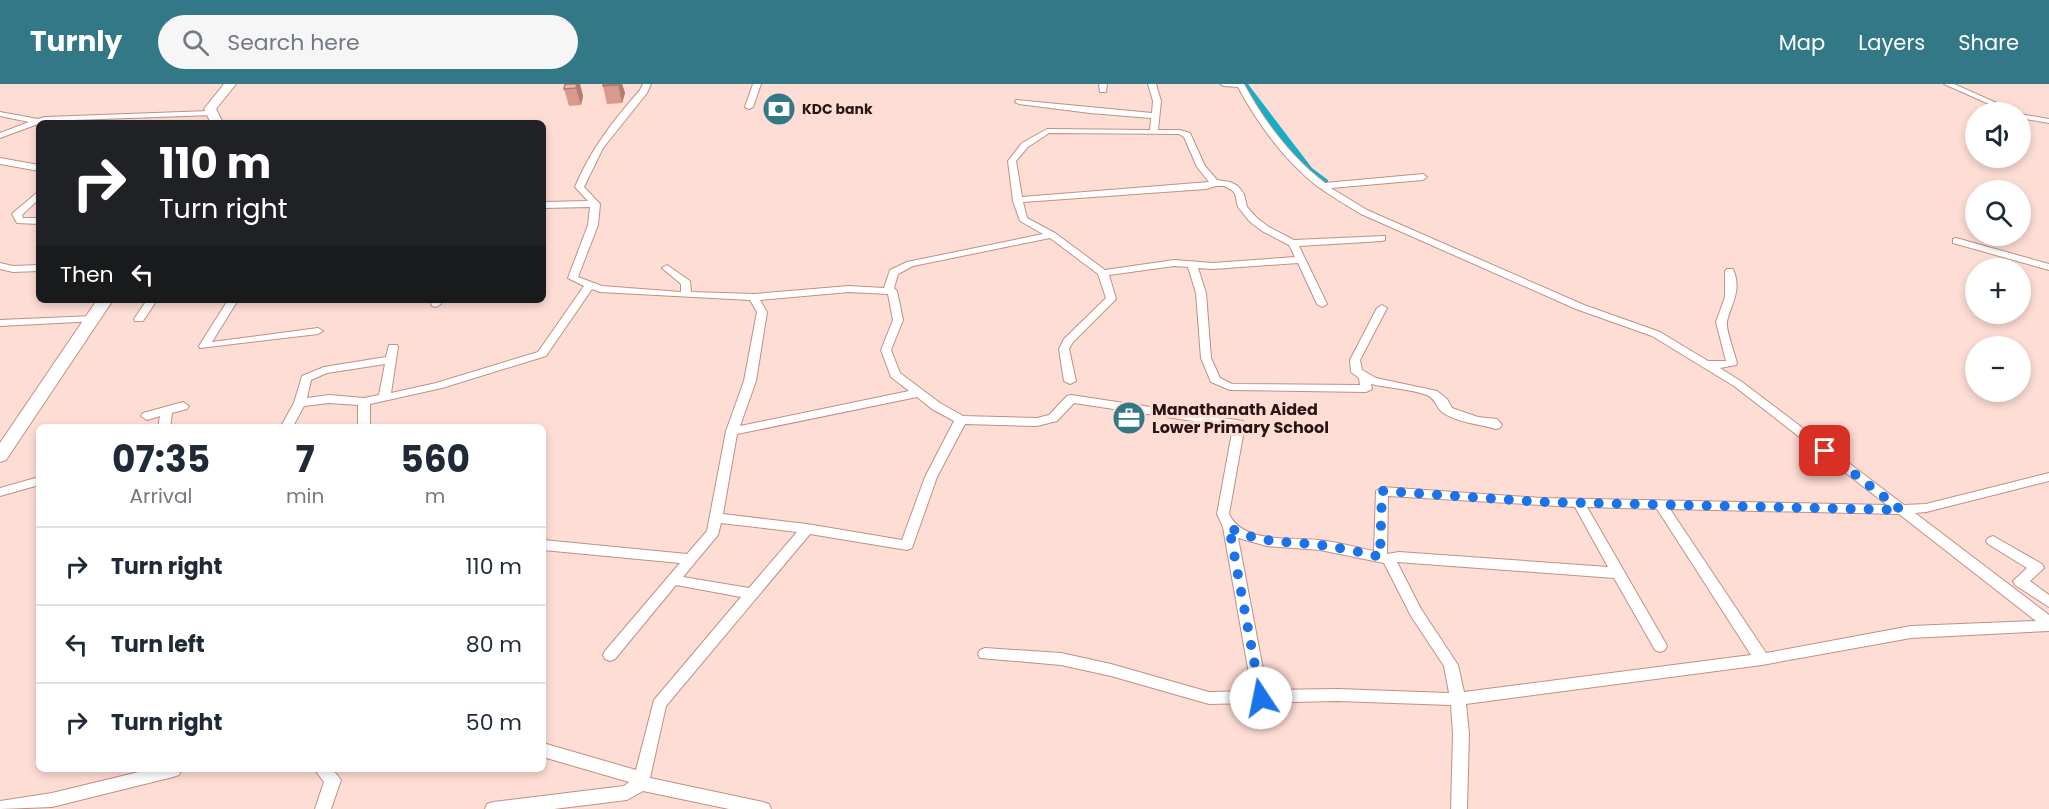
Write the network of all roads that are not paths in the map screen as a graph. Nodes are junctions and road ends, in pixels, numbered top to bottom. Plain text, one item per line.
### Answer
1 (230, 84) edge
2 (647, 84) edge
3 (757, 84) edge
4 (1152, 84) edge
5 (1224, 84) edge
6 (1240, 84) edge
7 (1948, 84) edge
8 (1019, 102) dead end
9 (1990, 102) edge
10 (749, 107) dead end
11 (0, 114) edge
12 (167, 116) junction
13 (1157, 116) junction
14 (213, 118) edge
15 (2031, 118) edge
16 (62, 120) edge
17 (161, 120) edge
18 (36, 121) joint
19 (2049, 121) edge
20 (1154, 132) junction
21 (0, 136) edge
22 (0, 161) edge
23 (36, 167) edge
24 (1423, 177) dead end
25 (1215, 183) junction
26 (1323, 186) junction
27 (36, 197) edge
28 (1018, 200) junction
29 (595, 204) junction
30 (546, 205) edge
31 (36, 221) edge
32 (1053, 235) junction
33 (1382, 238) dead end
34 (1956, 241) dead end
35 (1293, 243) junction
36 (1300, 260) junction
37 (1192, 264) junction
38 (0, 266) edge
39 (2049, 267) edge
40 (36, 268) edge
41 (667, 268) dead end
42 (1730, 272) dead end
43 (1103, 273) junction
44 (590, 285) junction
45 (888, 291) junction
46 (686, 295) junction
47 (754, 297) junction
48 (103, 303) edge
49 (150, 303) edge
50 (230, 303) edge
51 (1322, 304) dead end
52 (1382, 308) dead end
53 (93, 319) junction
54 (139, 319) dead end
55 (0, 323) edge
56 (318, 332) dead end
57 (393, 347) dead end
58 (391, 360) junction
59 (1705, 364) junction
60 (1365, 378) junction
61 (1070, 381) dead end
62 (920, 393) junction
63 (385, 396) junction
64 (364, 402) junction
65 (300, 403) junction
66 (183, 406) dead end
67 (166, 411) junction
68 (147, 416) dead end
69 (962, 420) junction
70 (164, 424) edge
71 (288, 424) edge
72 (364, 424) edge
73 (1496, 425) dead end
74 (732, 431) junction
75 (0, 456) edge
76 (2049, 477) edge
77 (36, 482) edge
78 (0, 492) edge
79 (1578, 502) junction
80 (1660, 504) junction
81 (1901, 510) junction
82 (715, 518) junction
83 (1229, 527) junction
84 (807, 529) junction
85 (1993, 541) dead end
86 (546, 544) edge
87 (1385, 558) junction
88 (691, 559) junction
89 (1619, 573) junction
90 (674, 580) junction
91 (752, 594) junction
92 (2049, 602) edge
93 (2049, 624) edge
94 (1660, 646) dead end
95 (985, 654) dead end
96 (610, 655) dead end
97 (1762, 659) junction
98 (1261, 698) junction
99 (1458, 699) junction
100 (546, 751) edge
101 (165, 772) edge
102 (325, 772) edge
103 (642, 781) junction
104 (0, 808) edge
105 (323, 809) edge
106 (493, 809) edge
107 (764, 809) edge
108 (1459, 809) edge

1 - 14 street
2 - 29 street
3 - 10 street
4 - 13 street
5 - 6 street
6 - 26 street
7 - 9 street
8 - 13 street
11 - 18 street
12 - 14 street
12 - 16 street
12 - 17 street
13 - 20 street
15 - 19 street
18 - 21 street
20 - 25 street
20 - 28 street
22 - 23 street
24 - 26 street
25 - 28 street
25 - 35 street
26 - 59 street
27 - 31 street
28 - 32 street
29 - 30 street
29 - 44 street
32 - 43 street
32 - 45 street
33 - 35 street
34 - 39 street
35 - 36 street
36 - 37 street
36 - 51 street
37 - 43 street
37 - 60 street
38 - 40 street
41 - 46 street
42 - 59 street
43 - 61 street
44 - 46 street
44 - 63 street
45 - 47 street
45 - 62 street
46 - 47 street
47 - 74 street
48 - 53 street
49 - 54 street
50 - 56 street
52 - 60 street
53 - 55 street
53 - 75 street
57 - 58 street
58 - 63 street
58 - 65 street
59 - 81 street
60 - 73 street
62 - 69 street
62 - 74 street
63 - 64 street
64 - 65 street
64 - 72 street
65 - 71 street
66 - 67 street
67 - 68 street
67 - 70 street
69 - 83 street
69 - 84 street
74 - 82 street
76 - 81 street
77 - 78 street
79 - 80 street
79 - 87 street
79 - 89 street
80 - 81 street
80 - 97 street
81 - 93 street
82 - 84 street
82 - 88 street
83 - 87 street
83 - 98 street
84 - 91 street
85 - 92 street
86 - 88 street
87 - 89 street
87 - 99 street
88 - 90 street
89 - 94 street
90 - 91 street
90 - 96 street
91 - 103 street
93 - 97 street
95 - 98 street
97 - 99 street
98 - 99 street
99 - 108 street
100 - 103 street
101 - 104 street
102 - 105 street
103 - 106 street
103 - 107 street

